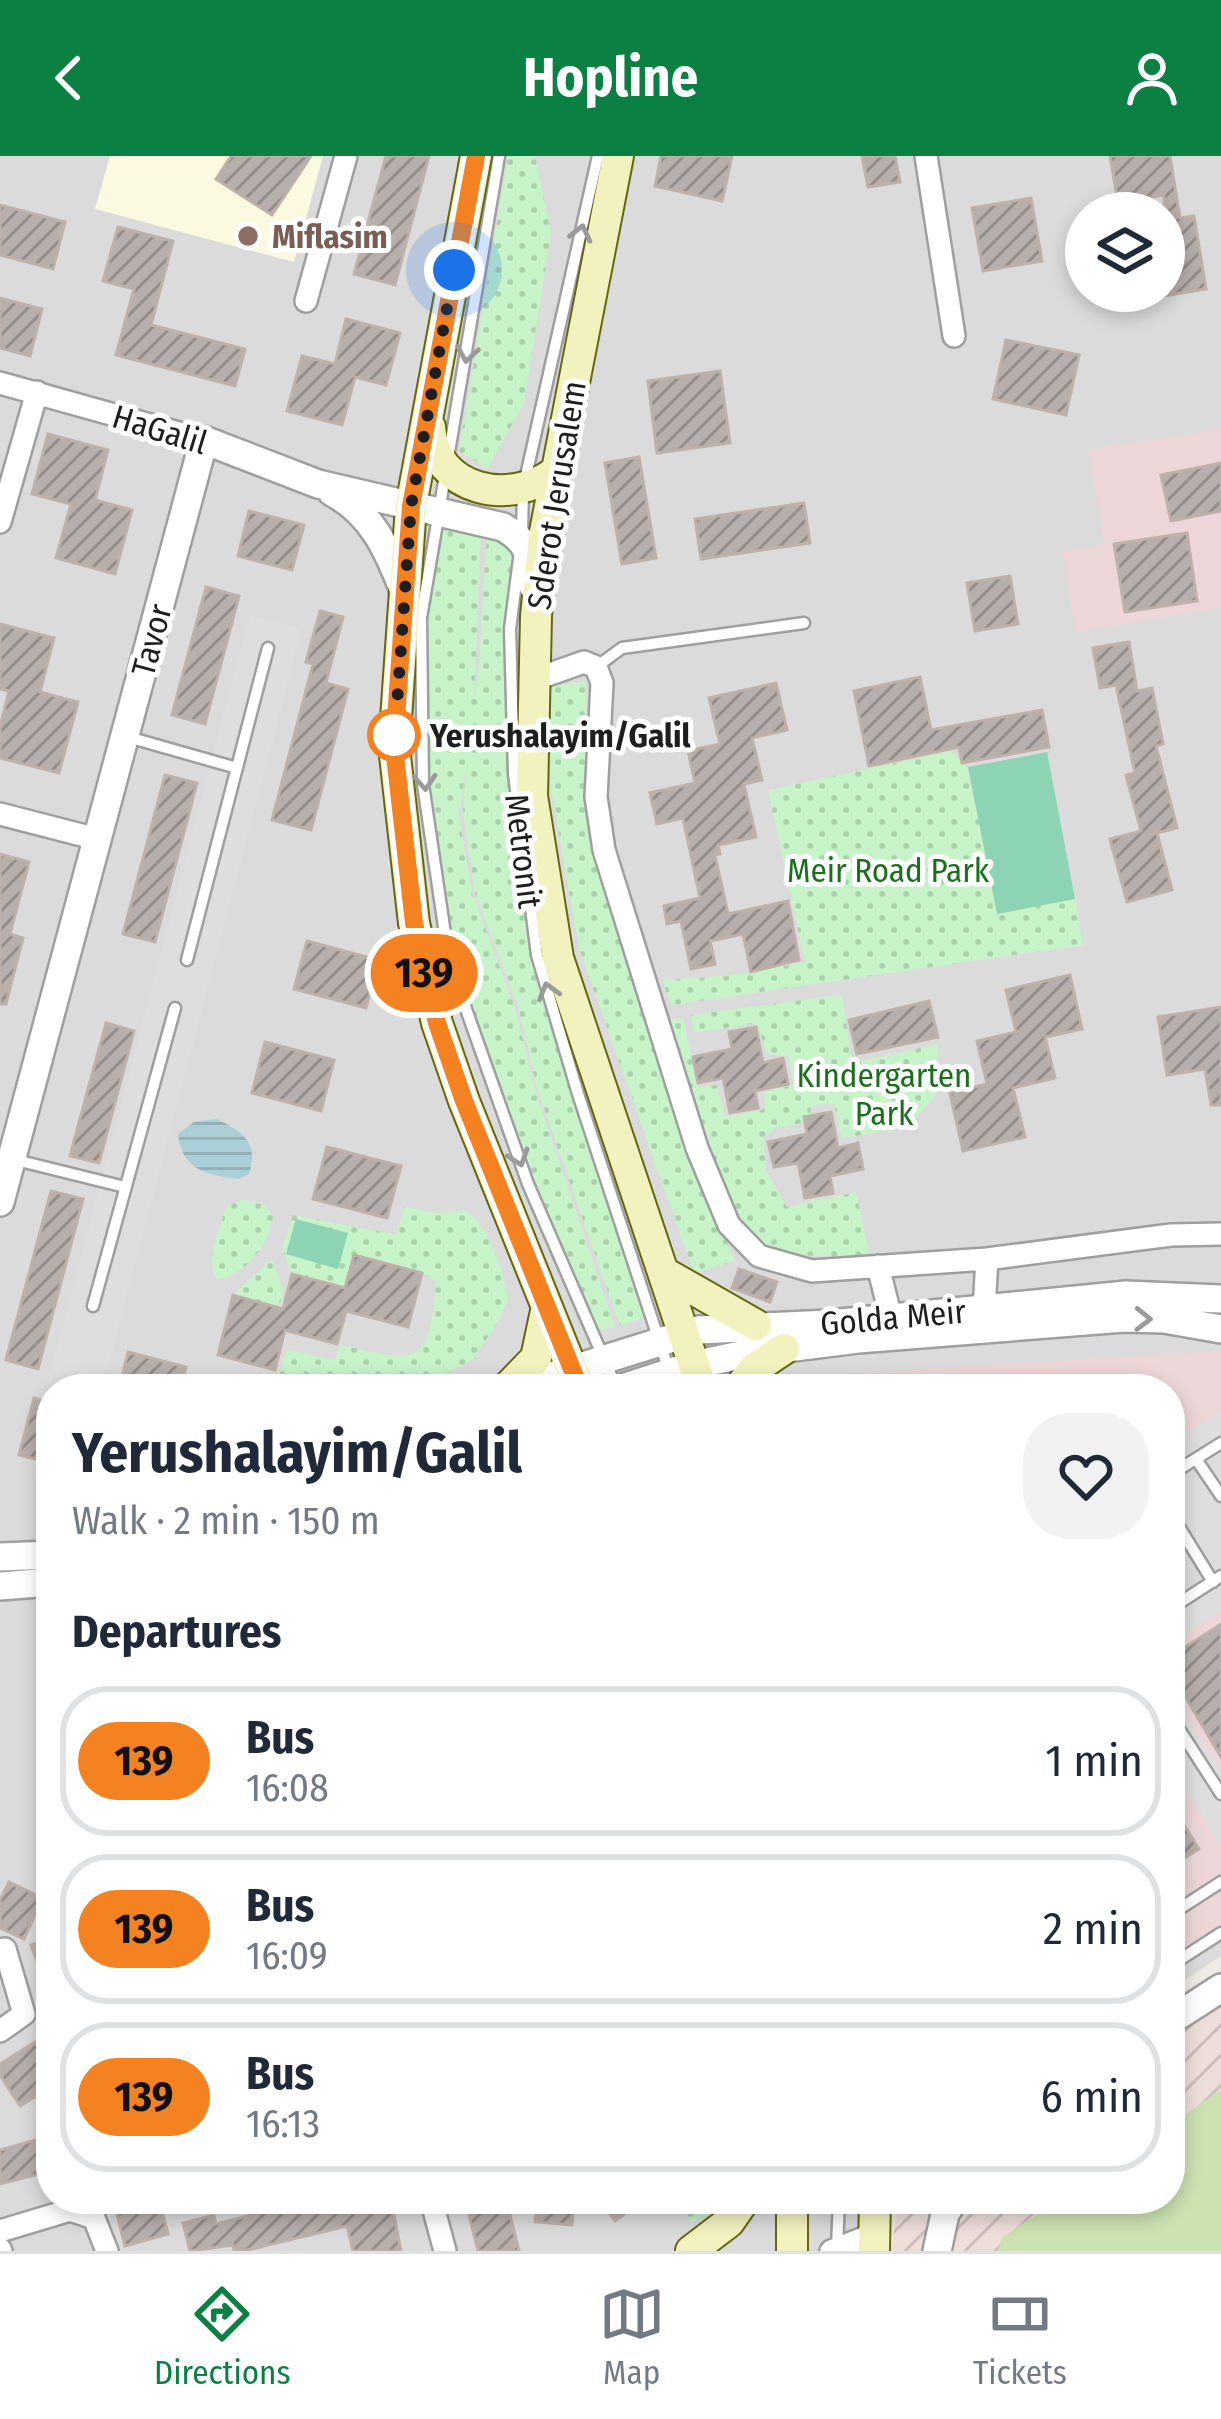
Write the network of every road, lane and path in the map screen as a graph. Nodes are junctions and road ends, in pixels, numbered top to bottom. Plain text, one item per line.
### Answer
1 (346, 156) edge
2 (476, 156) edge
3 (500, 156) edge
4 (598, 156) edge
5 (618, 156) edge
6 (926, 156) edge
7 (306, 301) dead end
8 (954, 336) dead end
9 (0, 383) edge
10 (37, 392) junction
11 (429, 409) junction
12 (204, 440) junction
13 (448, 470) junction
14 (556, 470) junction
15 (318, 484) junction
16 (523, 489) junction
17 (424, 510) junction
18 (0, 522) edge
19 (522, 538) junction
20 (404, 591) junction
21 (536, 616) junction
22 (804, 623) dead end
23 (268, 648) dead end
24 (596, 667) junction
25 (536, 679) junction
26 (125, 736) junction
27 (237, 768) junction
28 (0, 814) edge
29 (98, 839) junction
30 (188, 960) dead end
31 (175, 1008) dead end
32 (7, 1166) edge
33 (125, 1187) junction
34 (0, 1202) edge
35 (1221, 1234) edge
36 (987, 1259) junction
37 (878, 1266) junction
38 (663, 1271) junction
39 (1221, 1299) edge
40 (546, 1305) junction
41 (92, 1306) dead end
42 (984, 1310) junction
43 (891, 1318) junction
44 (756, 1325) junction
45 (1221, 1329) edge
46 (672, 1338) junction
47 (784, 1348) junction
48 (602, 1360) junction
49 (524, 1374) edge
50 (573, 1374) edge
51 (582, 1374) edge
52 (610, 1374) edge
53 (683, 1374) edge
54 (701, 1374) edge
55 (750, 1374) edge
56 (1221, 1443) edge
57 (1196, 1459) junction
58 (1185, 1466) edge
59 (1221, 1496) edge
60 (1185, 1533) edge
61 (36, 1556) edge
62 (0, 1557) edge
63 (1217, 1579) edge
64 (36, 1583) edge
65 (0, 1586) edge
66 (1185, 1599) edge
67 (1185, 1738) edge
68 (1221, 1794) edge
69 (1221, 1882) edge
70 (1185, 1905) edge
71 (1221, 1933) edge
72 (0, 1950) edge
73 (1185, 1956) edge
74 (1221, 1988) edge
75 (1185, 2011) edge
76 (0, 2031) edge
77 (56, 2214) edge
78 (82, 2214) edge
79 (434, 2214) edge
80 (735, 2214) edge
81 (792, 2214) edge
82 (838, 2214) edge
83 (945, 2214) edge
84 (0, 2230) edge
85 (875, 2242) edge
86 (107, 2251) edge
87 (445, 2251) edge
88 (692, 2251) edge
89 (792, 2251) edge
90 (835, 2251) edge
91 (938, 2251) edge

1 - 7 street
2 - 11 main road
3 -> 13 lane
16 -> 4 lane, Metronit
5 - 14 main road, Sderot Jerusalem
6 - 8 street
9 - 10 street, HaGalil
10 - 12 street, HaGalil
10 - 18 street
11 - 13 main road
11 - 17 main road
12 - 15 street, HaGalil
12 - 26 street, Tavor
13 - 16 main road
13 - 17 lane
14 - 16 main road
14 - 21 main road, Sderot Jerusalem
15 - 17 street, HaGalil
15 - 20 street, HaGalil
16 - 19 lane, Metronit
17 - 19 street, HaGalil
17 - 20 main road
17 -> 48 lane
19 - 21 street
46 -> 19 lane, Metronit
20 - 40 main road
21 - 25 main road, Sderot Jerusalem
22 - 24 lane
23 - 27 lane
24 - 25 street
24 - 37 street
25 - 38 main road, Sderot Jerusalem
26 - 27 lane
26 - 29 street, Tavor
27 - 30 lane
28 - 29 street
29 - 32 street, Tavor
31 - 33 lane
32 - 33 lane
32 - 34 street, Tavor
33 - 41 lane
35 - 36 street
36 - 37 street
36 - 42 street
37 - 43 street
38 - 44 main road
38 - 46 main road, Sderot Jerusalem
39 - 42 street, Golda Meir
40 - 49 main road
40 - 50 main road
42 - 43 street, Golda Meir
43 - 44 street, Golda Meir
44 - 46 street, Golda Meir
47 -> 45 street, Golda Meir
46 - 48 street, Golda Meir
46 - 53 main road, Sderot Jerusalem
47 - 54 street, Golda Meir
47 - 55 main road
48 - 51 street, Golda Meir
48 - 52 lane
56 - 57 lane
57 - 58 lane
57 - 59 lane
60 - 63 lane
61 - 62 street
63 - 66 lane
64 - 65 street
67 - 68 lane
69 - 70 lane
71 - 73 lane
72 - 76 street
74 - 75 street
77 - 84 street
78 - 86 street
79 - 87 street
80 - 88 main road
81 - 89 main road
82 - 90 lane
83 - 91 street
85 - 90 street

